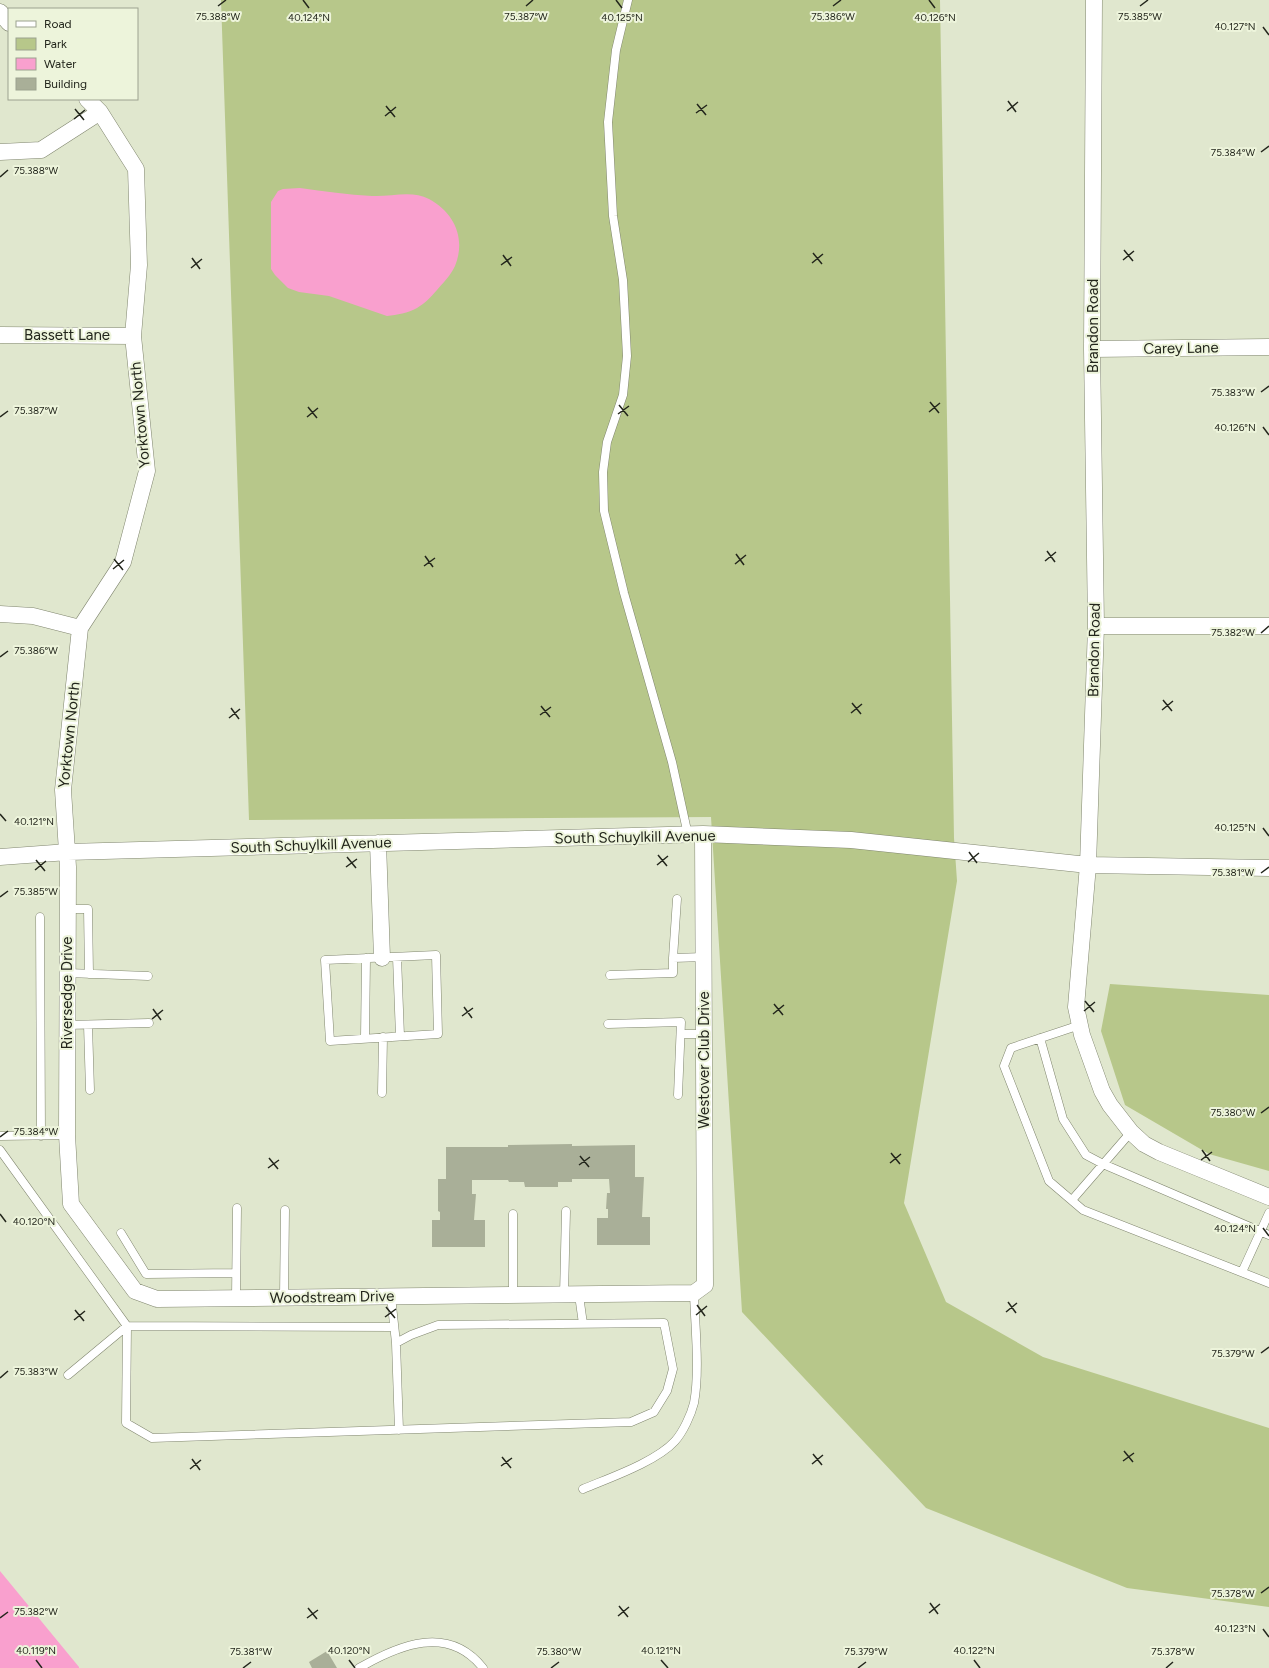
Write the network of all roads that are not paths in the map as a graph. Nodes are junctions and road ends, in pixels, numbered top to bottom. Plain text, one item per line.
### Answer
1 (628, 0) edge
2 (1094, 0) edge
3 (0, 12) edge
4 (8, 22) edge
5 (87, 100) edge
6 (100, 112) junction
7 (0, 152) edge
8 (0, 335) edge
9 (133, 336) junction
10 (1269, 347) edge
11 (1092, 349) junction
12 (0, 614) edge
13 (1096, 626) junction
14 (1269, 626) edge
15 (80, 628) junction
16 (696, 835) junction
17 (378, 843) junction
18 (68, 852) junction
19 (0, 857) edge
20 (1088, 865) junction
21 (1269, 868) edge
22 (677, 899) dead end
23 (68, 909) junction
24 (40, 917) dead end
25 (704, 957) junction
26 (382, 958) junction
27 (673, 958) junction
28 (68, 973) junction
29 (89, 974) junction
30 (610, 975) dead end
31 (148, 976) dead end
32 (149, 1023) dead end
33 (608, 1024) dead end
34 (1080, 1024) junction
35 (67, 1025) junction
36 (88, 1025) junction
37 (681, 1034) junction
38 (704, 1034) junction
39 (400, 1036) junction
40 (383, 1037) junction
41 (365, 1038) junction
42 (1040, 1038) junction
43 (90, 1090) dead end
44 (382, 1093) dead end
45 (678, 1095) dead end
46 (1131, 1132) junction
47 (66, 1135) junction
48 (0, 1136) edge
49 (41, 1136) junction
50 (0, 1150) edge
51 (1103, 1164) junction
52 (1269, 1197) edge
53 (1072, 1200) junction
54 (238, 1208) dead end
55 (285, 1210) dead end
56 (566, 1212) dead end
57 (1269, 1213) edge
58 (513, 1214) dead end
59 (1260, 1232) junction
60 (121, 1233) dead end
61 (1269, 1235) edge
62 (236, 1272) junction
63 (1242, 1272) junction
64 (1269, 1283) edge
65 (699, 1289) junction
66 (514, 1295) junction
67 (572, 1295) junction
68 (391, 1296) junction
69 (284, 1297) junction
70 (236, 1298) junction
71 (583, 1324) junction
72 (127, 1326) junction
73 (394, 1327) junction
74 (396, 1343) junction
75 (68, 1375) dead end
76 (399, 1430) junction
77 (583, 1488) dead end
78 (359, 1668) edge
79 (483, 1668) edge

1 - 16 lane
2 - 11 street, Brandon Road
3 - 4 street
5 - 6 street, Yorktown North
6 - 7 street
6 - 9 street, Yorktown North
8 - 9 street, Bassett Lane
9 - 15 street, Yorktown North
10 - 11 street, Carey Lane
11 - 13 street, Brandon Road
12 - 15 street
13 - 14 street
13 - 20 street, Brandon Road
15 - 18 street, Yorktown North
16 - 17 street, South Schuylkill Avenue
16 - 20 street, South Schuylkill Avenue
16 - 25 street, Westover Club Drive
17 - 18 street, South Schuylkill Avenue
17 - 26 street
18 - 19 street, South Schuylkill Avenue
18 - 23 street, Riversedge Drive
20 - 21 street, South Schuylkill Avenue
20 - 34 street, Brandon Road
22 - 27 lane
23 - 28 street, Riversedge Drive
23 - 29 lane
24 - 49 lane
25 - 27 lane
25 - 38 street, Westover Club Drive
26 - 39 lane
26 - 39 lane
26 - 41 lane
26 - 41 lane
27 - 30 lane
28 - 29 lane
28 - 35 street, Riversedge Drive
29 - 31 lane
32 - 36 lane
33 - 37 lane
34 - 42 lane
34 - 46 street, Brandon Road
35 - 36 lane
35 - 47 street, Riversedge Drive
36 - 43 lane
37 - 38 lane
37 - 45 lane
38 - 65 street, Westover Club Drive
39 - 40 lane
40 - 41 lane
40 - 44 lane
42 - 51 lane
42 - 53 lane
46 - 51 lane
46 - 52 street, Brandon Road
47 - 49 lane
47 - 70 street, Woodstream Drive
48 - 49 lane
50 - 72 lane
51 - 53 lane
51 - 59 lane
53 - 63 lane
54 - 62 lane
55 - 69 lane
56 - 67 lane
57 - 59 lane
58 - 66 lane
59 - 61 lane
59 - 63 lane
60 - 62 lane
62 - 70 lane
63 - 64 lane
65 - 67 street, Woodstream Drive
65 - 77 lane
66 - 67 street, Woodstream Drive
66 - 68 street, Woodstream Drive
67 - 71 lane
68 - 69 street, Woodstream Drive
68 - 73 lane
69 - 70 street, Woodstream Drive
71 - 74 lane
71 - 76 lane
72 - 73 lane
72 - 75 lane
72 - 76 lane
73 - 74 lane
74 - 76 lane
78 - 79 lane

